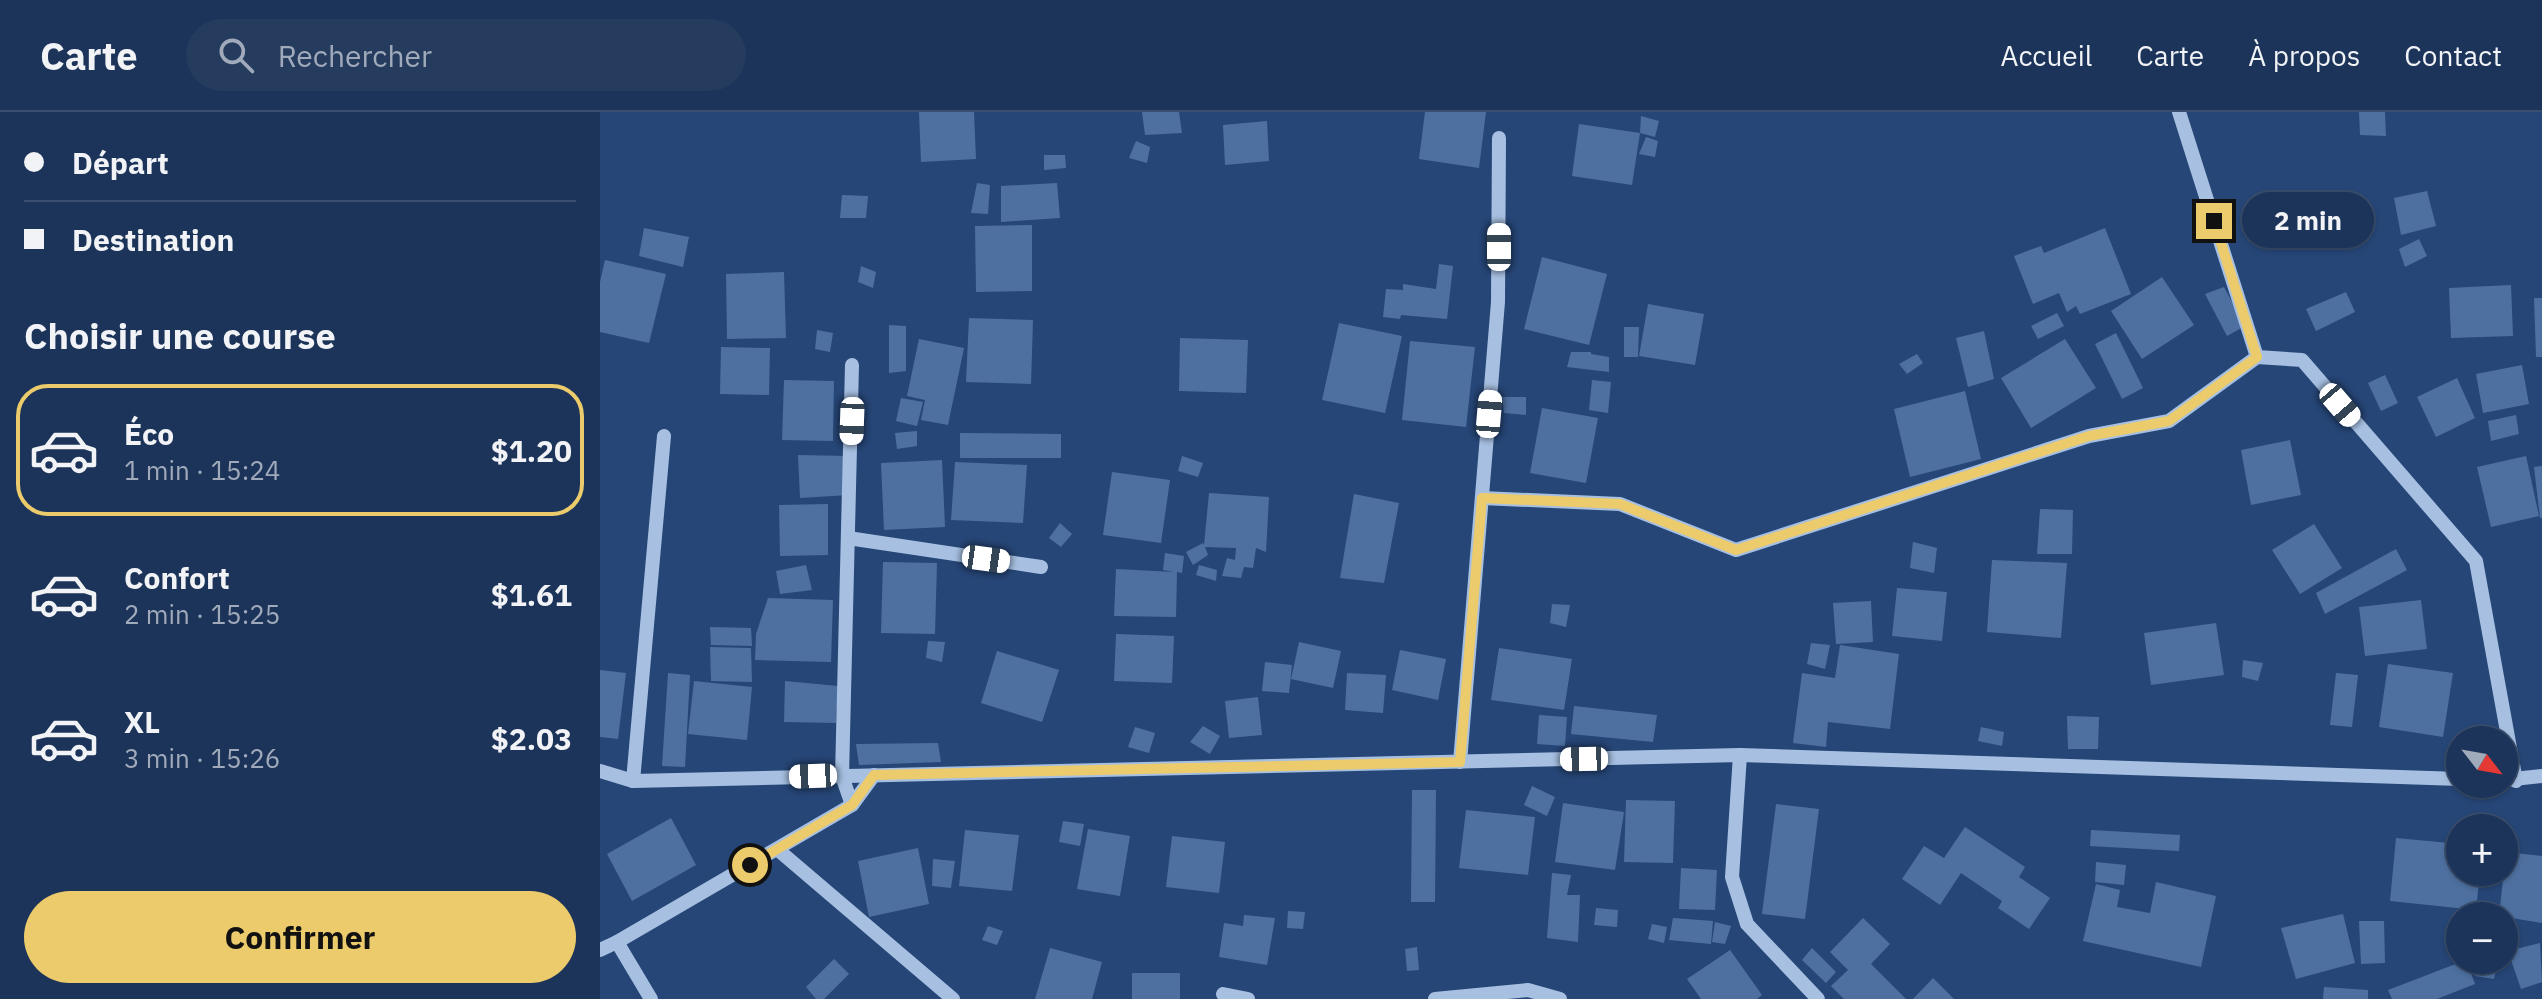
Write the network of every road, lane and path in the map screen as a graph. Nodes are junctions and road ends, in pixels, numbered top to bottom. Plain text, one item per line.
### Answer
1 (2179, 112) edge
2 (1499, 138) dead end
3 (2257, 357) junction
4 (852, 365) dead end
5 (664, 436) dead end
6 (1482, 498) junction
7 (848, 538) junction
8 (1041, 567) dead end
9 (2502, 726) edge
10 (1740, 755) junction
11 (1460, 762) junction
12 (600, 771) edge
13 (874, 775) junction
14 (842, 776) junction
15 (2542, 776) edge
16 (2446, 779) edge
17 (2518, 780) edge
18 (633, 781) junction
19 (852, 805) junction
20 (777, 849) junction
21 (617, 942) junction
22 (600, 950) edge
23 (1223, 994) dead end
24 (651, 999) edge
25 (953, 999) edge
26 (1248, 999) edge
27 (1435, 999) edge
28 (1560, 999) edge
29 (1818, 999) edge

1 - 3 street
2 - 6 street
3 - 6 street
3 - 9 street
4 - 7 street
5 - 18 street
6 - 11 street
7 - 8 street
7 - 14 street
10 - 11 street
10 - 16 street
10 - 29 street
11 - 13 street
12 - 18 street
13 - 14 street
13 - 19 street
14 - 18 street
14 - 19 street
15 - 17 street
19 - 20 street
20 - 21 street
20 - 25 street
21 - 22 street
21 - 24 street
23 - 26 street
27 - 28 street

